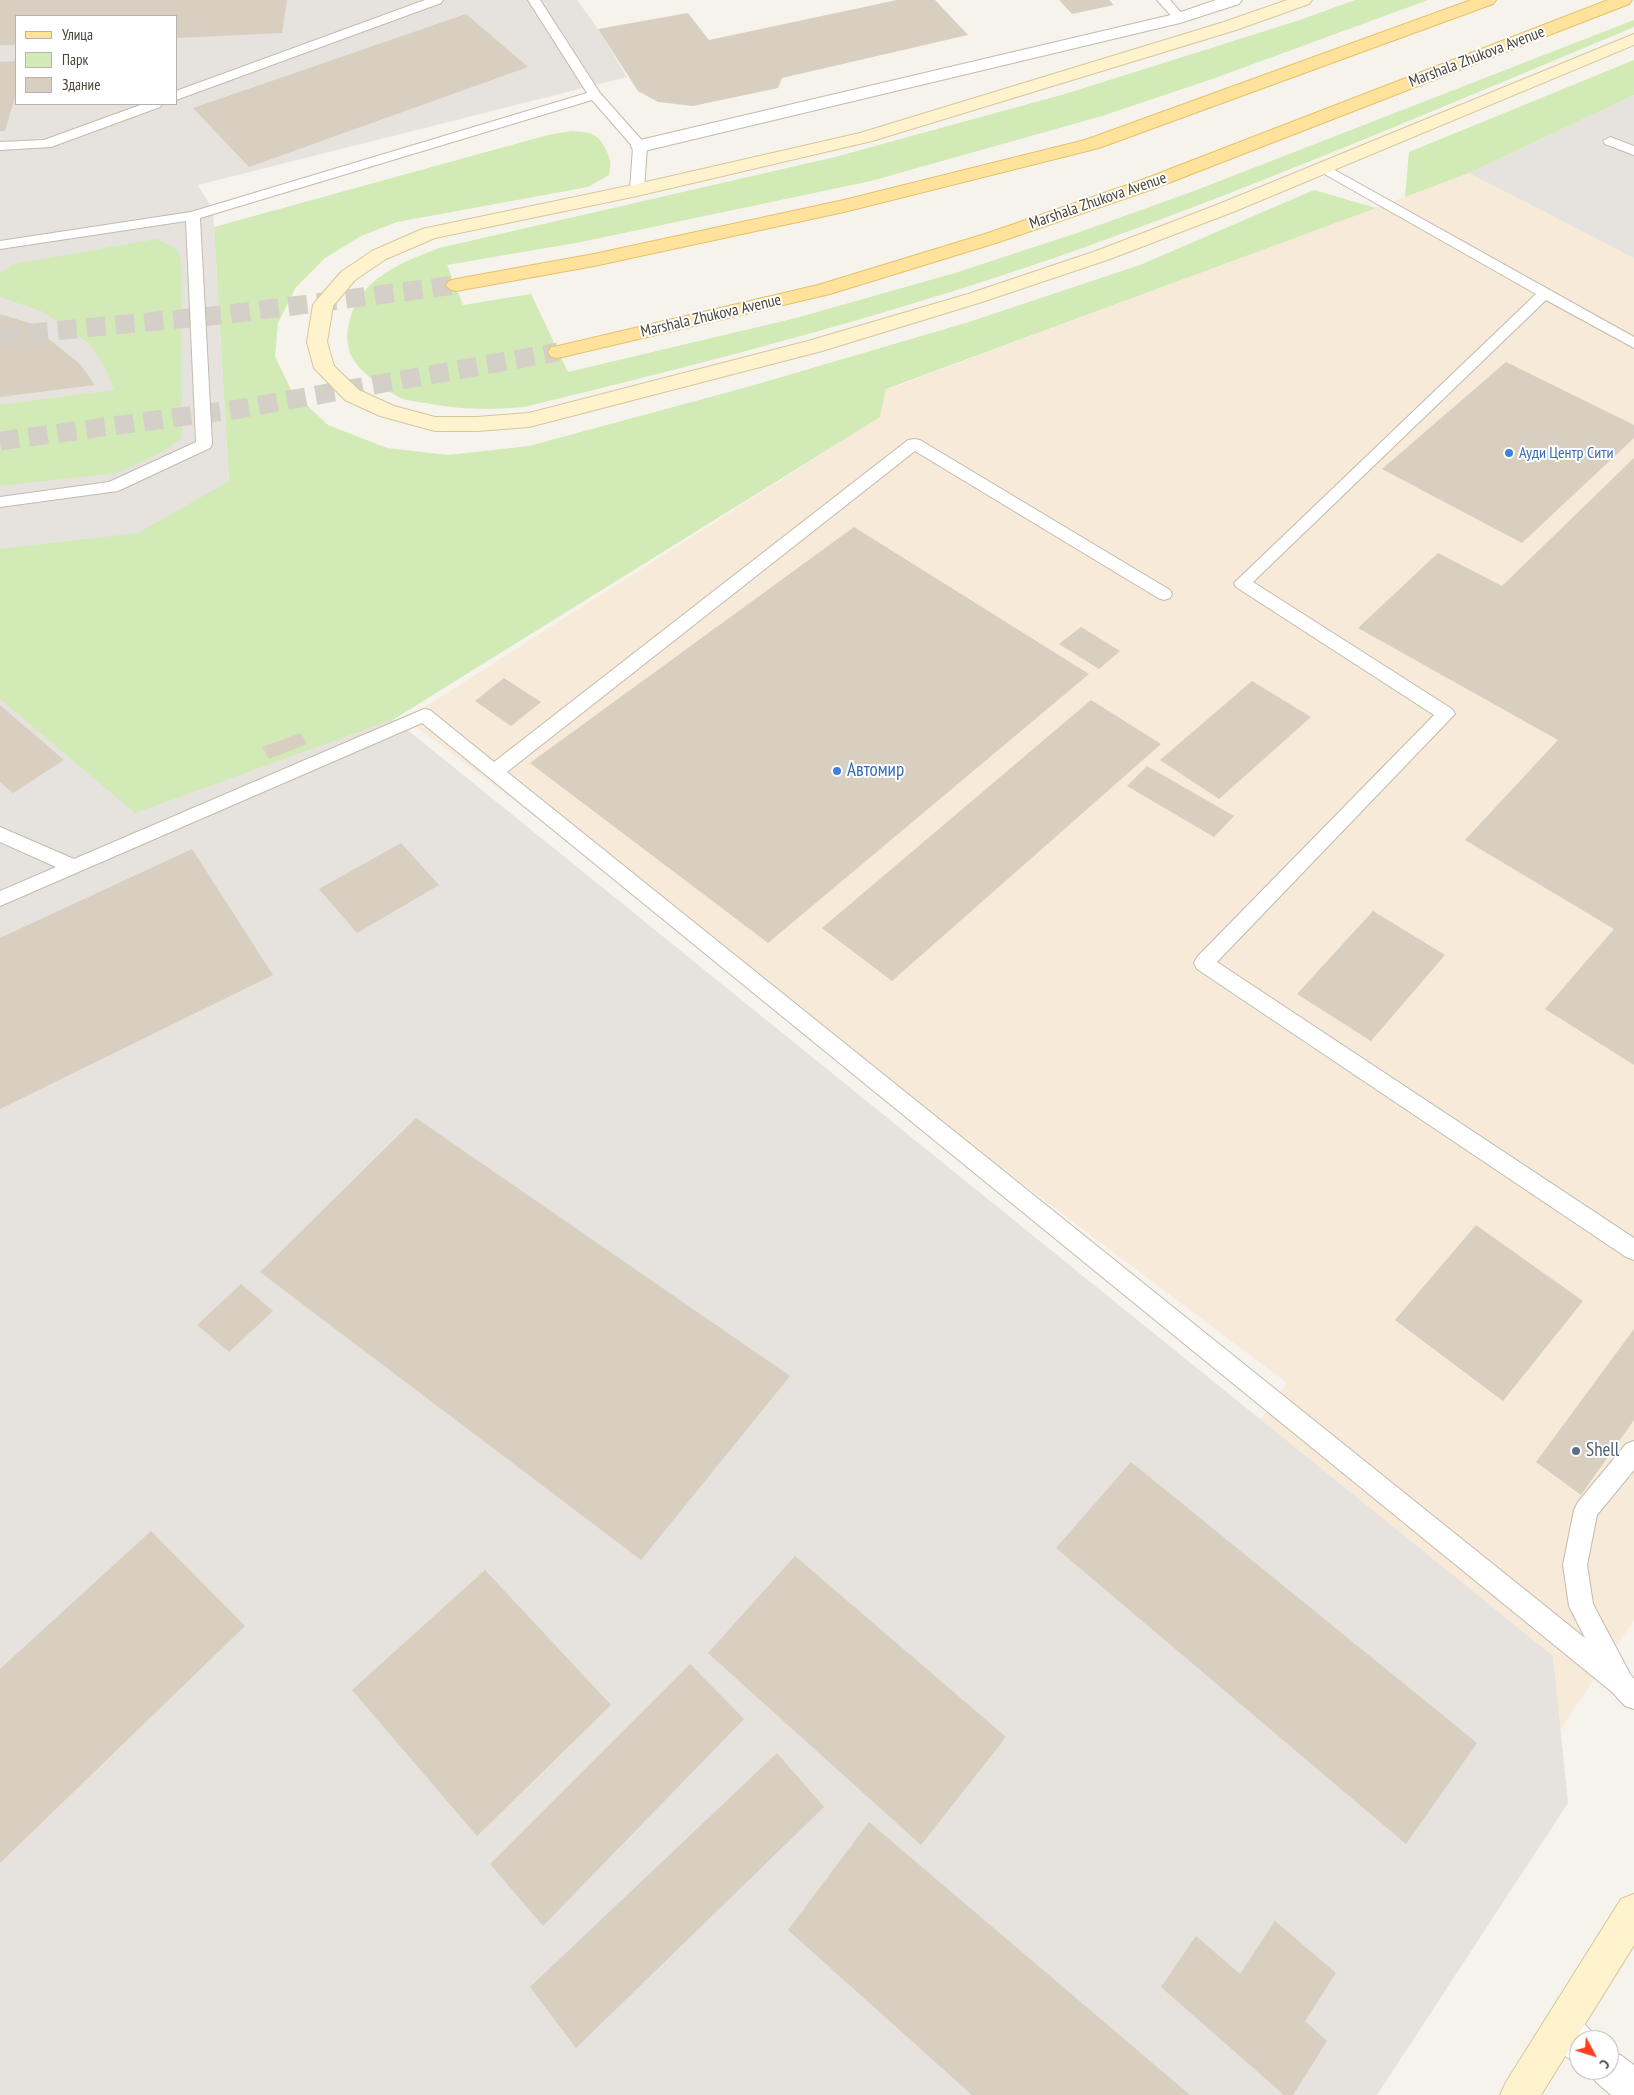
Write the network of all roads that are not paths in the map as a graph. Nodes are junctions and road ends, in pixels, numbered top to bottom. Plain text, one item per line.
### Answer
1 (438, 0) edge
2 (534, 0) edge
3 (1163, 0) edge
4 (1233, 0) edge
5 (1303, 0) edge
6 (1487, 0) edge
7 (1623, 0) edge
8 (417, 3) edge
9 (1180, 18) junction
10 (1634, 39) edge
11 (178, 95) edge
12 (595, 95) junction
13 (152, 105) edge
14 (1610, 141) dead end
15 (0, 146) edge
16 (640, 146) junction
17 (1634, 151) edge
18 (1324, 168) junction
19 (637, 190) junction
20 (192, 216) junction
21 (0, 245) edge
22 (456, 285) tunnel mouth
23 (1545, 293) junction
24 (1634, 343) edge
25 (558, 352) tunnel mouth
26 (0, 502) edge
27 (1164, 594) dead end
28 (494, 772) junction
29 (0, 834) edge
30 (74, 867) junction
31 (0, 900) edge
32 (1634, 1250) edge
33 (1634, 1452) edge
34 (1627, 1690) edge
35 (1634, 1912) edge
36 (1573, 2030) edge
37 (1569, 2037) edge
38 (1619, 2077) edge
39 (1634, 2090) edge
40 (1519, 2095) edge

1 - 8 lane
2 - 12 lane
3 - 9 lane
4 - 9 street
5 - 19 main road
6 - 22 main road
7 - 25 main road, Marshala Zhukova Avenue
8 - 11 lane
9 - 16 street
10 - 18 main road
12 - 16 lane
12 - 20 lane
13 - 15 lane
14 - 17 lane
16 - 19 lane
18 - 19 main road
18 - 23 lane
20 - 21 lane
20 - 26 lane
23 - 24 lane
23 - 32 lane
27 - 28 lane
28 - 30 lane
28 - 34 lane
29 - 30 lane
30 - 31 lane
33 - 34 lane
35 - 36 main road
37 - 40 main road
38 - 39 street

